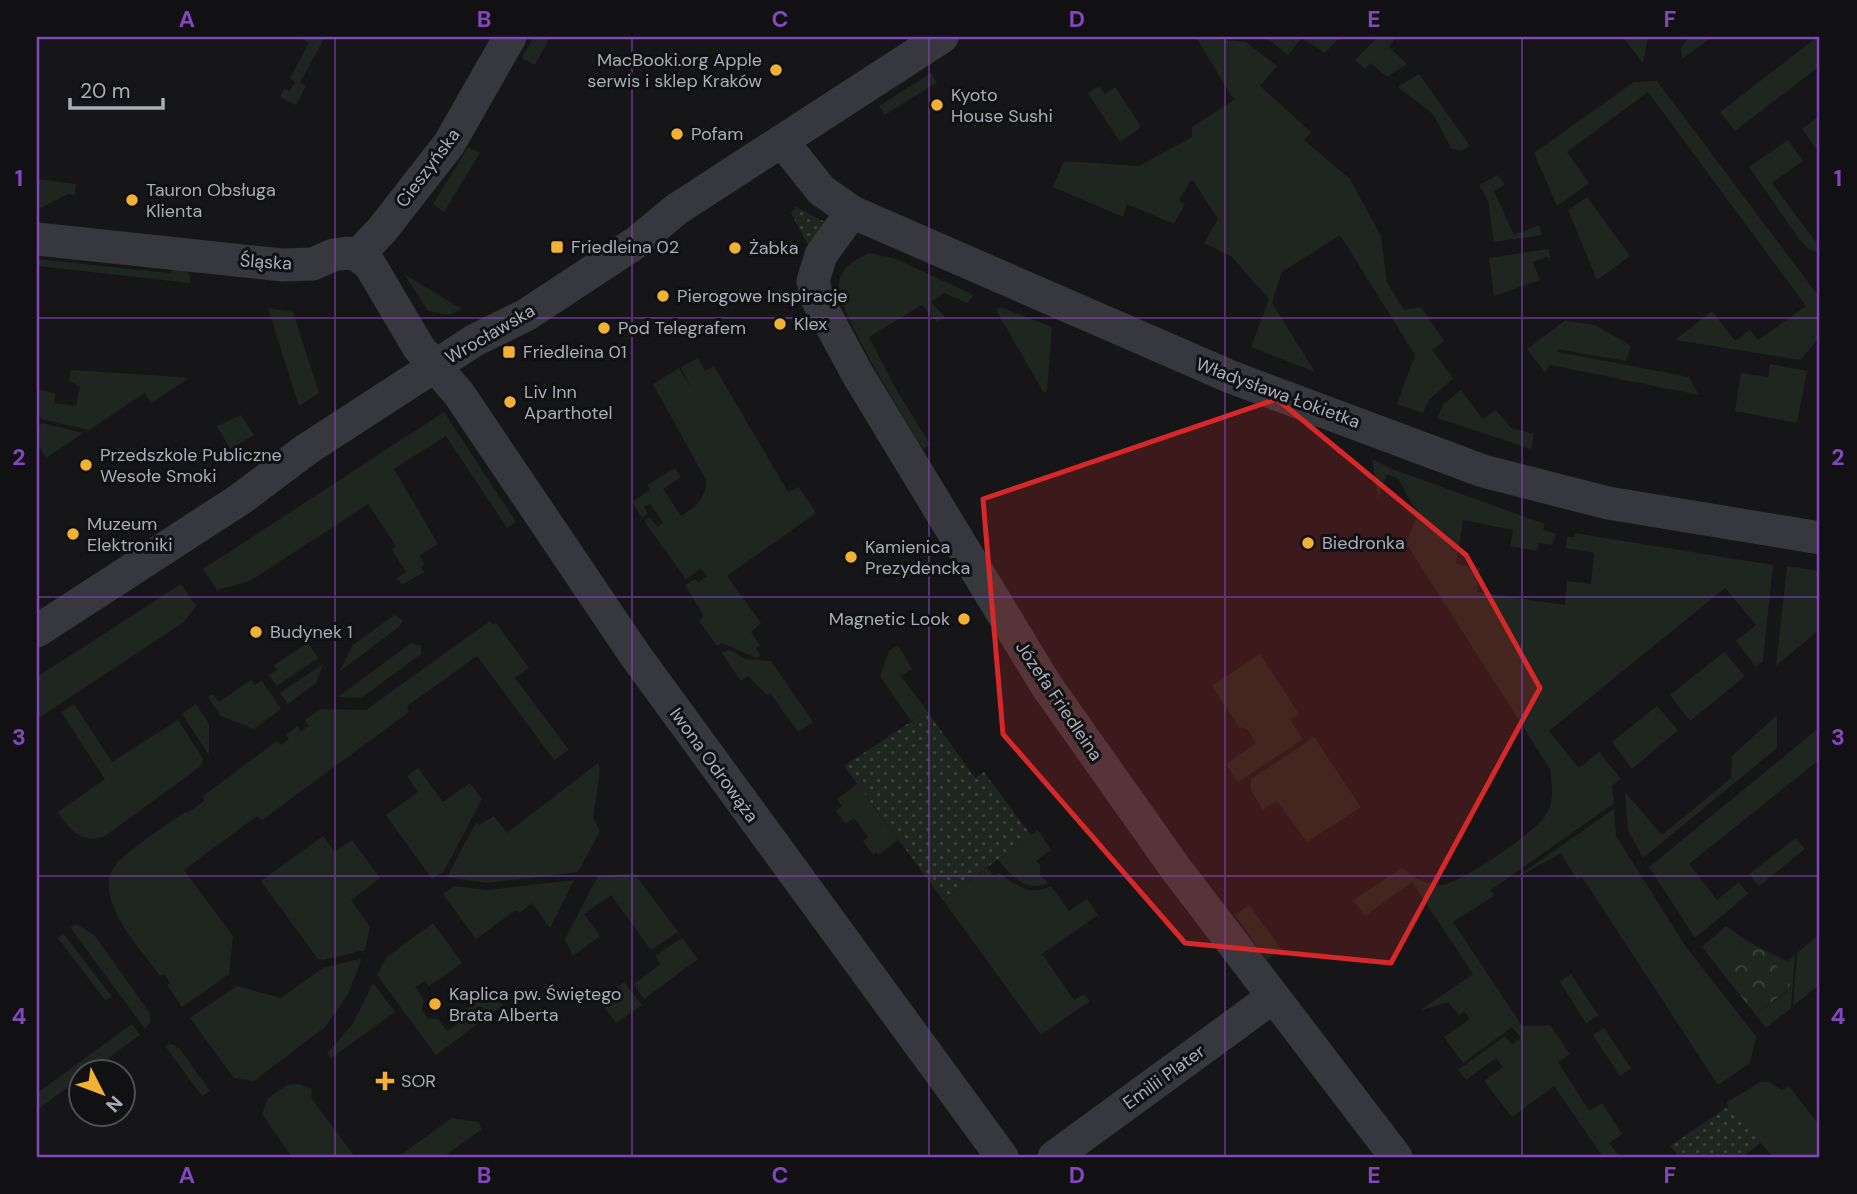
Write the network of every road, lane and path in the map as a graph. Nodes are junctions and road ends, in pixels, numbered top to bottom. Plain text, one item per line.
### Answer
1 (510, 37) edge
2 (942, 37) edge
3 (782, 141) junction
4 (852, 212) junction
5 (37, 239) edge
6 (358, 255) junction
7 (435, 367) junction
8 (1820, 538) edge
9 (37, 631) edge
10 (1273, 997) junction
11 (1002, 1157) edge
12 (1054, 1157) edge
13 (1396, 1157) edge

1 - 6 street, Cieszyńska
2 - 3 street, Wrocławska
3 - 4 street, Władysława Łokietka
3 - 7 street, Wrocławska
4 - 8 street, Władysława Łokietka
4 - 10 street, Józefa Friedleina
5 - 6 street, Śląska
6 - 7 street
7 - 9 street, Wrocławska
7 - 11 street, Iwona Odrowąża
10 - 12 street, Emilii Plater
10 - 13 street, Józefa Friedleina

